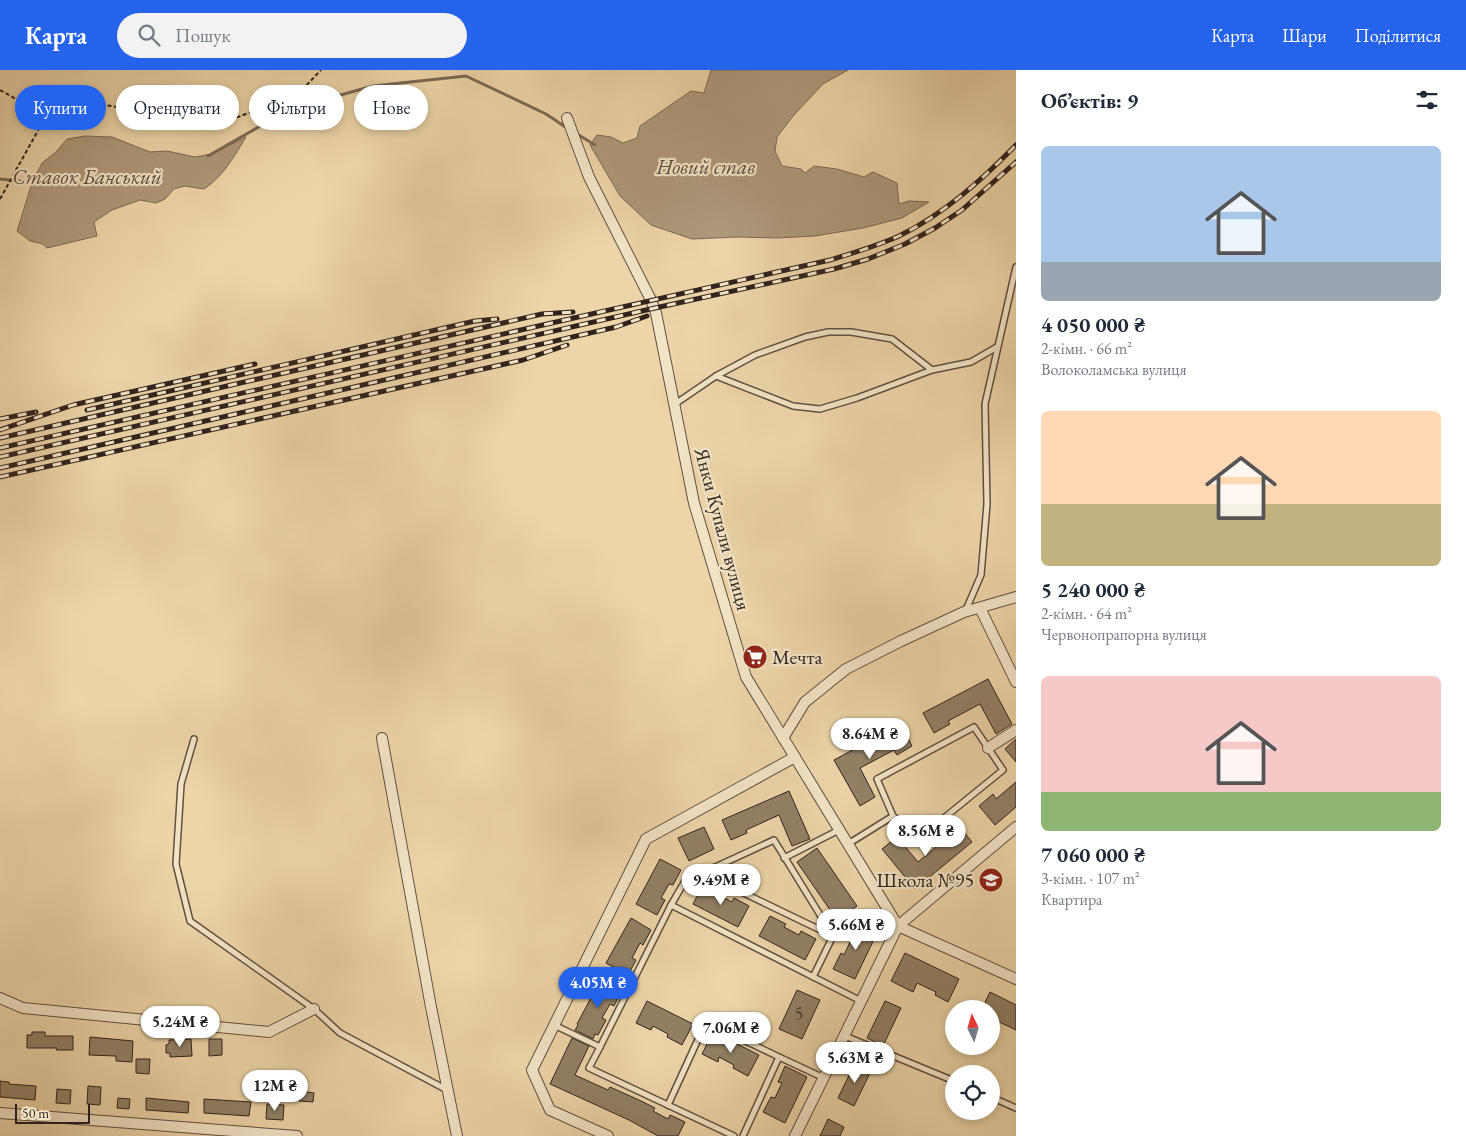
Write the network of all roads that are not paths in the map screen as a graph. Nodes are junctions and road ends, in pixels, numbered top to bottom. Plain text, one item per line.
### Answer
1 (568, 118) dead end
2 (1016, 267) edge
3 (998, 347) junction
4 (932, 370) junction
5 (716, 376) junction
6 (675, 404) junction
7 (1016, 597) edge
8 (980, 608) junction
9 (964, 612) junction
10 (1016, 682) edge
11 (1016, 730) edge
12 (382, 738) dead end
13 (783, 738) junction
14 (194, 739) dead end
15 (988, 748) junction
16 (794, 757) junction
17 (893, 816) junction
18 (1016, 827) edge
19 (839, 830) junction
20 (848, 844) junction
21 (784, 858) junction
22 (702, 873) junction
23 (671, 905) junction
24 (898, 926) junction
25 (833, 936) junction
26 (812, 976) junction
27 (1016, 979) edge
28 (0, 998) edge
29 (861, 1001) junction
30 (314, 1009) junction
31 (554, 1025) junction
32 (845, 1036) junction
33 (600, 1046) junction
34 (779, 1057) junction
35 (824, 1078) junction
36 (945, 1078) edge
37 (448, 1090) junction
38 (1000, 1101) edge
39 (668, 1105) junction
40 (1016, 1108) edge
41 (0, 1113) edge
42 (297, 1136) edge
43 (457, 1136) edge
44 (608, 1136) edge
45 (734, 1136) edge
46 (743, 1136) edge
47 (796, 1136) edge

1 - 6 street, Янки Купали вулиця
2 - 3 lane
3 - 4 lane
3 - 9 lane
4 - 5 lane
4 - 5 lane
5 - 6 lane
6 - 13 street, Янки Купали вулиця
7 - 8 street
8 - 9 street
8 - 10 street
9 - 13 street
11 - 15 street
12 - 37 street
13 - 16 street, Янки Купали вулиця
14 - 30 lane
15 - 17 lane
15 - 17 lane
16 - 19 street, Янки Купали вулиця
16 - 31 street
17 - 20 lane
18 - 24 street
19 - 20 street, Янки Купали вулиця
19 - 21 lane
20 - 24 street, Янки Купали вулиця
21 - 22 lane
21 - 25 lane
22 - 23 lane
22 - 25 lane
23 - 26 lane
23 - 33 lane
24 - 27 street
24 - 29 street
25 - 26 lane
26 - 29 lane
28 - 30 street
29 - 32 street
30 - 37 lane
31 - 33 lane
31 - 44 street
32 - 35 street
32 - 36 lane
33 - 39 lane
34 - 35 lane
34 - 39 lane
34 - 46 lane
35 - 47 street
37 - 43 street
38 - 40 lane
39 - 45 lane
41 - 42 street

